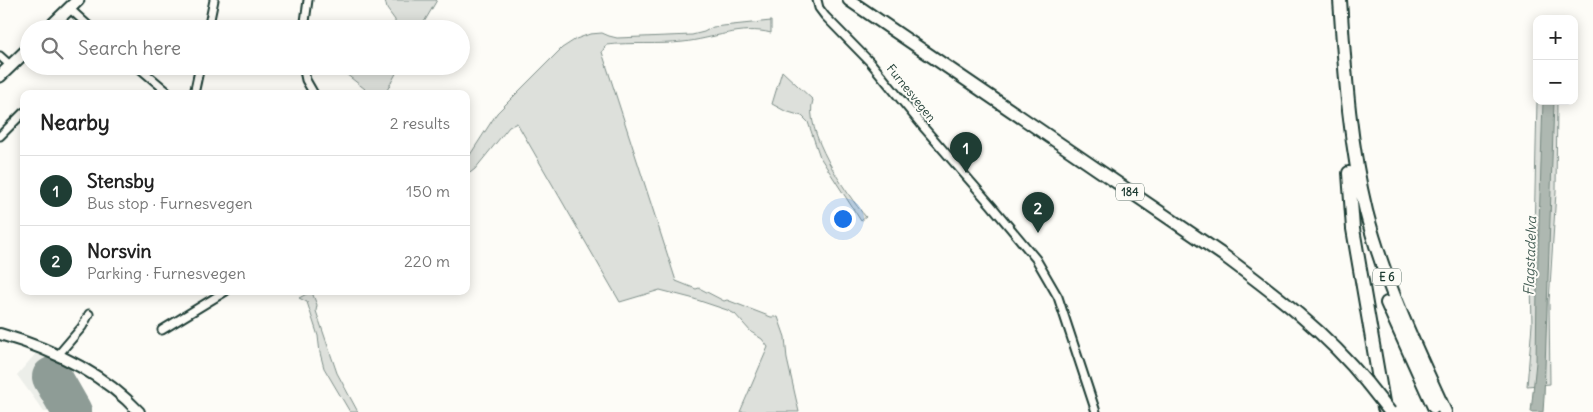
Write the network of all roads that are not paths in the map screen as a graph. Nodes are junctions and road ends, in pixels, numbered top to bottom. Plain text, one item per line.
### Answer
1 (78, 0) edge
2 (214, 0) edge
3 (308, 0) edge
4 (817, 0) edge
5 (849, 0) edge
6 (1332, 0) edge
7 (1340, 0) edge
8 (69, 8) junction
9 (57, 20) edge
10 (82, 20) edge
11 (210, 20) edge
12 (305, 20) edge
13 (0, 56) edge
14 (20, 57) edge
15 (11, 66) junction
16 (148, 75) edge
17 (198, 75) edge
18 (305, 75) edge
19 (0, 76) edge
20 (165, 90) edge
21 (195, 90) edge
22 (312, 90) edge
23 (20, 116) edge
24 (0, 136) edge
25 (1349, 173) junction
26 (219, 295) edge
27 (90, 314) dead end
28 (162, 330) dead end
29 (0, 334) edge
30 (58, 355) junction
31 (139, 412) edge
32 (1096, 412) edge
33 (1385, 412) edge
34 (1390, 412) edge
35 (1436, 412) edge
36 (1445, 412) edge

1 - 8 main road
2 - 11 street
3 - 12 street
4 - 32 street, Furnesvegen
5 - 34 main road, 184, bridge
6 - 25 highway, E 6
7 - 36 highway, E 6
8 - 9 main road
8 - 10 street
13 - 15 street
14 - 15 main road
15 - 19 main road
16 - 20 street
17 - 21 street
18 - 22 street
23 - 24 street
25 - 33 highway, E 6
25 - 35 highway, E 6
26 - 28 street
27 - 30 street
29 - 30 main road
30 - 31 main road

